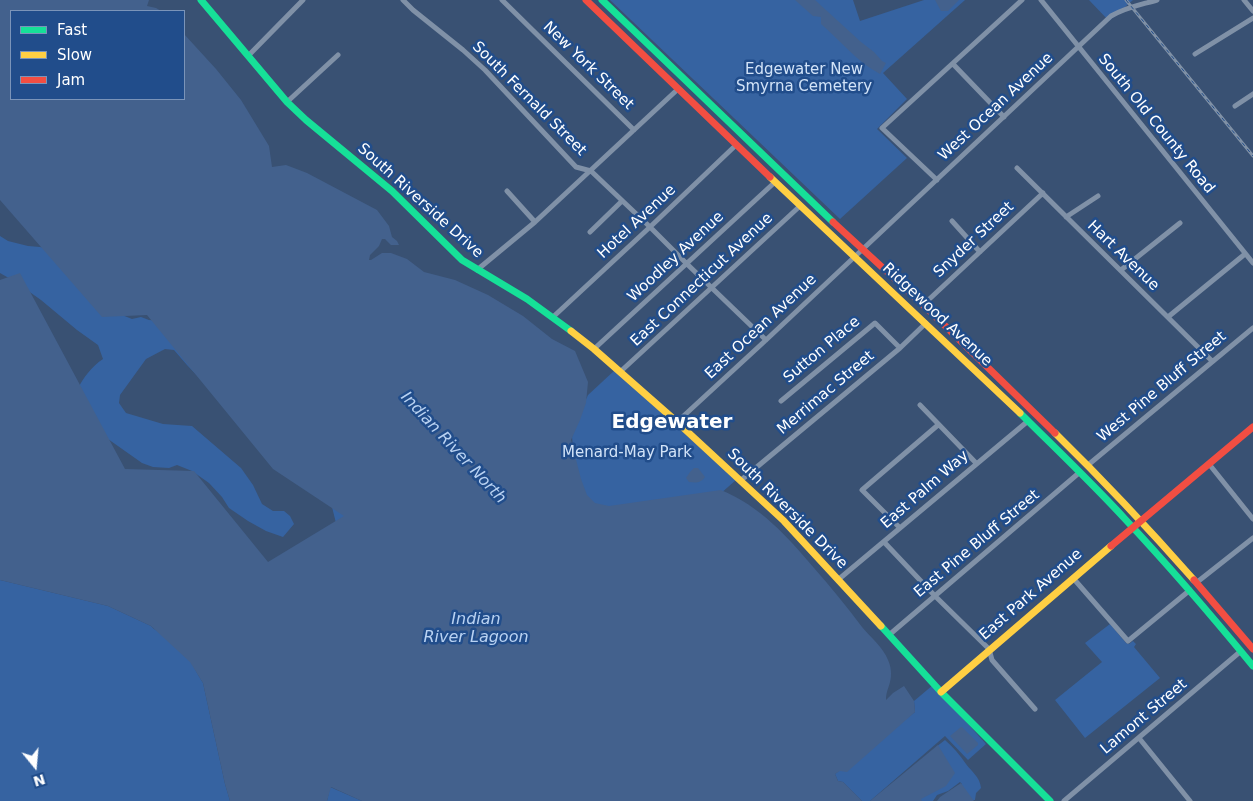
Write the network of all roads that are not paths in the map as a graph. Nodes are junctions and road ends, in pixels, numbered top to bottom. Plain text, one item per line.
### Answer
1 (201, 0) edge
2 (303, 0) edge
3 (403, 0) edge
4 (502, 0) edge
5 (586, 0) edge
6 (602, 0) edge
7 (1022, 0) edge
8 (1041, 0) edge
9 (1158, 0) edge
10 (1244, 0) edge
11 (1253, 10) edge
12 (1253, 18) edge
13 (620, 32) junction
14 (1078, 48) junction
15 (1195, 54) dead end
16 (338, 55) dead end
17 (248, 56) junction
18 (953, 64) junction
19 (680, 75) junction
20 (680, 90) junction
21 (1253, 94) edge
22 (287, 102) junction
23 (1235, 106) dead end
24 (1004, 117) junction
25 (735, 129) junction
26 (634, 130) junction
27 (736, 145) junction
28 (1017, 168) dead end
29 (590, 171) junction
30 (937, 180) junction
31 (775, 182) junction
32 (506, 191) dead end
33 (1043, 193) junction
34 (1098, 196) dead end
35 (622, 201) junction
36 (800, 206) junction
37 (1066, 217) junction
38 (952, 221) dead end
39 (535, 222) junction
40 (1180, 223) dead end
41 (650, 227) junction
42 (590, 232) dead end
43 (862, 250) junction
44 (980, 252) junction
45 (1245, 254) junction
46 (855, 257) junction
47 (1253, 263) edge
48 (687, 264) junction
49 (476, 270) junction
50 (1121, 270) junction
51 (712, 288) junction
52 (923, 305) junction
53 (553, 317) junction
54 (1168, 317) junction
55 (926, 323) junction
56 (1253, 328) edge
57 (766, 340) junction
58 (900, 348) junction
59 (594, 349) junction
60 (953, 349) junction
61 (1212, 361) junction
62 (620, 372) junction
63 (998, 378) junction
64 (781, 401) dead end
65 (920, 405) dead end
66 (1028, 421) junction
67 (677, 422) junction
68 (938, 425) junction
69 (1253, 427) edge
70 (1082, 459) junction
71 (976, 463) junction
72 (1209, 464) junction
73 (1088, 465) junction
74 (1080, 472) junction
75 (740, 481) junction
76 (1253, 519) edge
77 (1140, 520) junction
78 (1133, 527) junction
79 (900, 528) junction
80 (1253, 538) edge
81 (884, 542) junction
82 (1072, 578) junction
83 (839, 579) junction
84 (1196, 583) junction
85 (1190, 590) junction
86 (935, 596) junction
87 (889, 635) junction
88 (989, 649) junction
89 (1253, 649) edge
90 (1241, 652) junction
91 (1253, 658) edge
92 (1253, 666) edge
93 (941, 692) junction
94 (1036, 709) dead end
95 (1139, 738) junction
96 (1050, 801) edge
97 (1064, 801) edge
98 (1190, 801) edge

1 - 17 main road, South Riverside Drive
2 - 17 street
3 - 29 street, South Fernald Street
4 - 26 street, New York Street
5 - 13 main road, Ridgewood Avenue
6 - 19 main road, Ridgewood Avenue
7 - 18 street
8 - 14 street, South Old County Road
9 - 14 street, West Ocean Avenue
10 - 11 street
12 - 15 street
13 - 19 main road
13 - 20 main road, Ridgewood Avenue
14 - 24 street, West Ocean Avenue
14 - 45 street, South Old County Road
16 - 22 street
17 - 22 main road, South Riverside Drive
18 - 24 street
18 - 30 street
19 - 25 main road, Ridgewood Avenue
20 - 25 main road
20 - 26 street
20 - 27 main road, Ridgewood Avenue
21 - 23 street
22 - 49 main road, South Riverside Drive
24 - 30 street, West Ocean Avenue
25 - 43 main road, Ridgewood Avenue
26 - 29 street
27 - 31 main road, Ridgewood Avenue
27 - 41 street, Hotel Avenue
28 - 33 street, Hart Avenue
29 - 35 street, South Fernald Street
29 - 39 street
30 - 43 street, West Ocean Avenue
31 - 36 main road, Ridgewood Avenue
31 - 48 street, Woodley Avenue
32 - 39 street
33 - 37 street, Hart Avenue
33 - 44 street, Snyder Street
34 - 37 street
35 - 41 street, South Fernald Street
35 - 42 street
36 - 46 main road, Ridgewood Avenue
36 - 51 street, East Connecticut Avenue
37 - 50 street, Hart Avenue
38 - 44 street
39 - 49 street
40 - 50 street
41 - 48 street, South Fernald Street
41 - 53 street, Hotel Avenue
43 - 46 street, East Ocean Avenue
43 - 52 main road, Ridgewood Avenue
44 - 52 street, Snyder Street
45 - 47 street, South Old County Road
45 - 54 street
46 - 55 main road, Ridgewood Avenue
46 - 57 street, East Ocean Avenue
48 - 51 street, South Fernald Street
48 - 59 street, Woodley Avenue
49 - 53 main road, South Riverside Drive
50 - 54 street, Hart Avenue
51 - 57 street, South Fernald Street
51 - 62 street, East Connecticut Avenue
52 - 63 main road, Ridgewood Avenue
53 - 59 main road, South Riverside Drive
54 - 61 street, Hart Avenue
55 - 58 street, Merrimac Street
55 - 60 main road, Ridgewood Avenue
56 - 61 street, West Pine Bluff Street
57 - 67 street, East Ocean Avenue
58 - 64 street, Sutton Place
58 - 75 street, Merrimac Street
59 - 62 main road, South Riverside Drive
60 - 63 main road
60 - 66 main road, Ridgewood Avenue
61 - 73 street, West Pine Bluff Street
62 - 67 main road, South Riverside Drive
63 - 70 main road, Ridgewood Avenue
65 - 68 street
66 - 70 main road
66 - 71 street, East Palm Way
66 - 74 main road, Ridgewood Avenue
67 - 75 main road, South Riverside Drive
68 - 71 street
68 - 79 street
69 - 72 main road, East Park Avenue
70 - 73 main road, Ridgewood Avenue
71 - 79 street, East Palm Way
72 - 76 street
72 - 77 main road, East Park Avenue
73 - 77 main road, Ridgewood Avenue
74 - 78 main road, Ridgewood Avenue
74 - 86 street, East Pine Bluff Street
75 - 83 main road, South Riverside Drive
77 - 78 main road, East Park Avenue
77 - 84 main road, Ridgewood Avenue
78 - 82 main road, East Park Avenue
78 - 85 main road, Ridgewood Avenue
79 - 81 street, East Palm Way
80 - 84 street
81 - 83 street, East Palm Way
81 - 86 street
82 - 85 street
82 - 88 main road, East Park Avenue
83 - 87 main road, South Riverside Drive
84 - 89 main road, Ridgewood Avenue
85 - 90 main road, Ridgewood Avenue
86 - 87 street, East Pine Bluff Street
86 - 88 street
87 - 93 main road, South Riverside Drive
88 - 93 main road, East Park Avenue
88 - 94 street
90 - 91 main road
90 - 92 main road, Ridgewood Avenue
90 - 95 street, Lamont Street
93 - 96 main road, South Riverside Drive
95 - 97 street, Lamont Street
95 - 98 street

